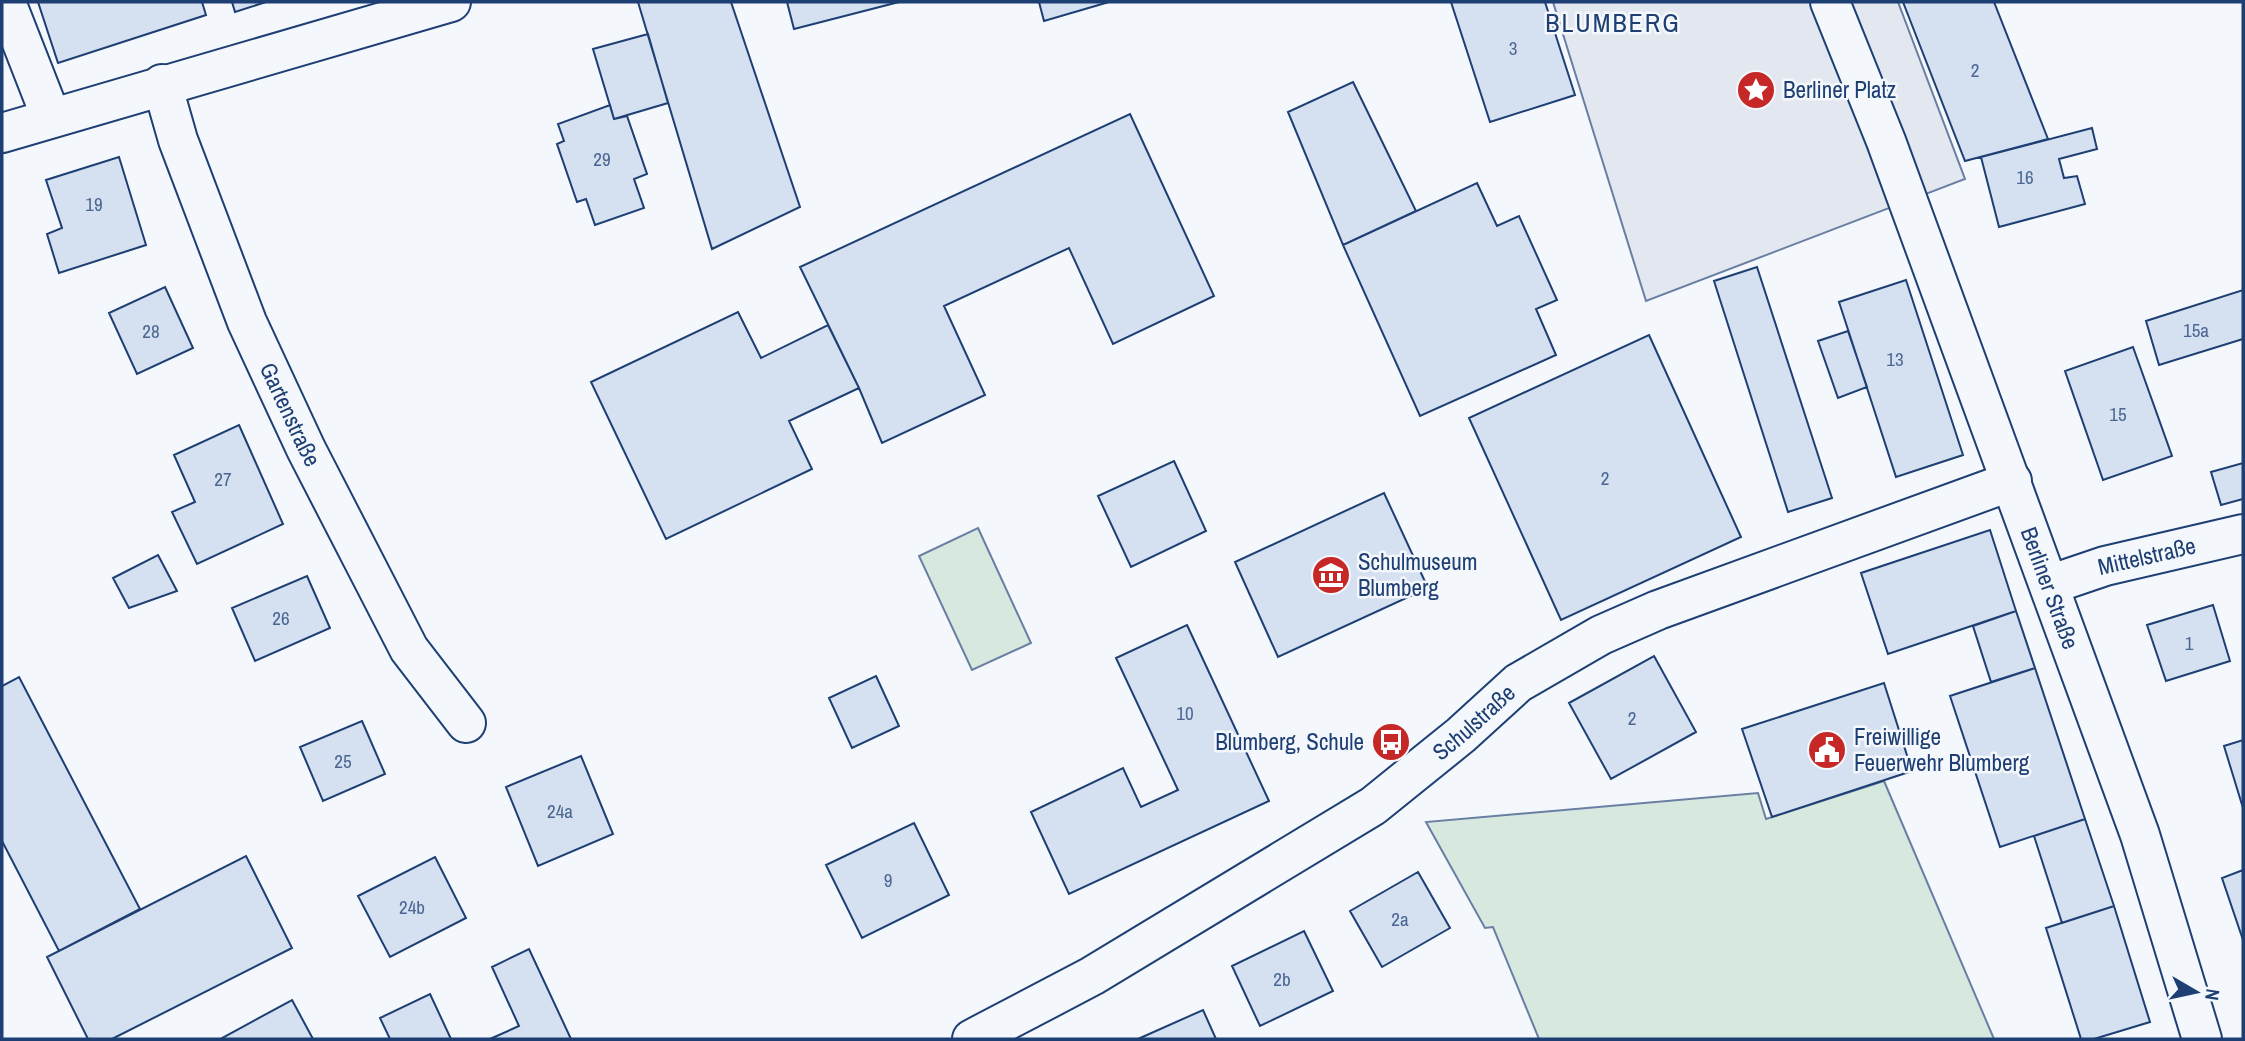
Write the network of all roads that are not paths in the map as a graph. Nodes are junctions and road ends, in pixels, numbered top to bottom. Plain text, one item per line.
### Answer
1 (6, 2) edge
2 (450, 2) edge
3 (1830, 2) edge
4 (162, 84) junction
5 (51, 117) junction
6 (2, 133) edge
7 (2012, 481) junction
8 (2243, 534) edge
9 (2049, 585) junction
10 (466, 723) dead end
11 (980, 1037) edge
12 (2202, 1039) edge

1 - 5 street
2 - 4 street
3 - 7 street, Berliner Straße
4 - 5 street
4 - 10 street, Gartenstraße
5 - 6 street
7 - 9 street, Berliner Straße
7 - 11 street, Schulstraße
8 - 9 street, Mittelstraße
9 - 12 street, Berliner Straße

